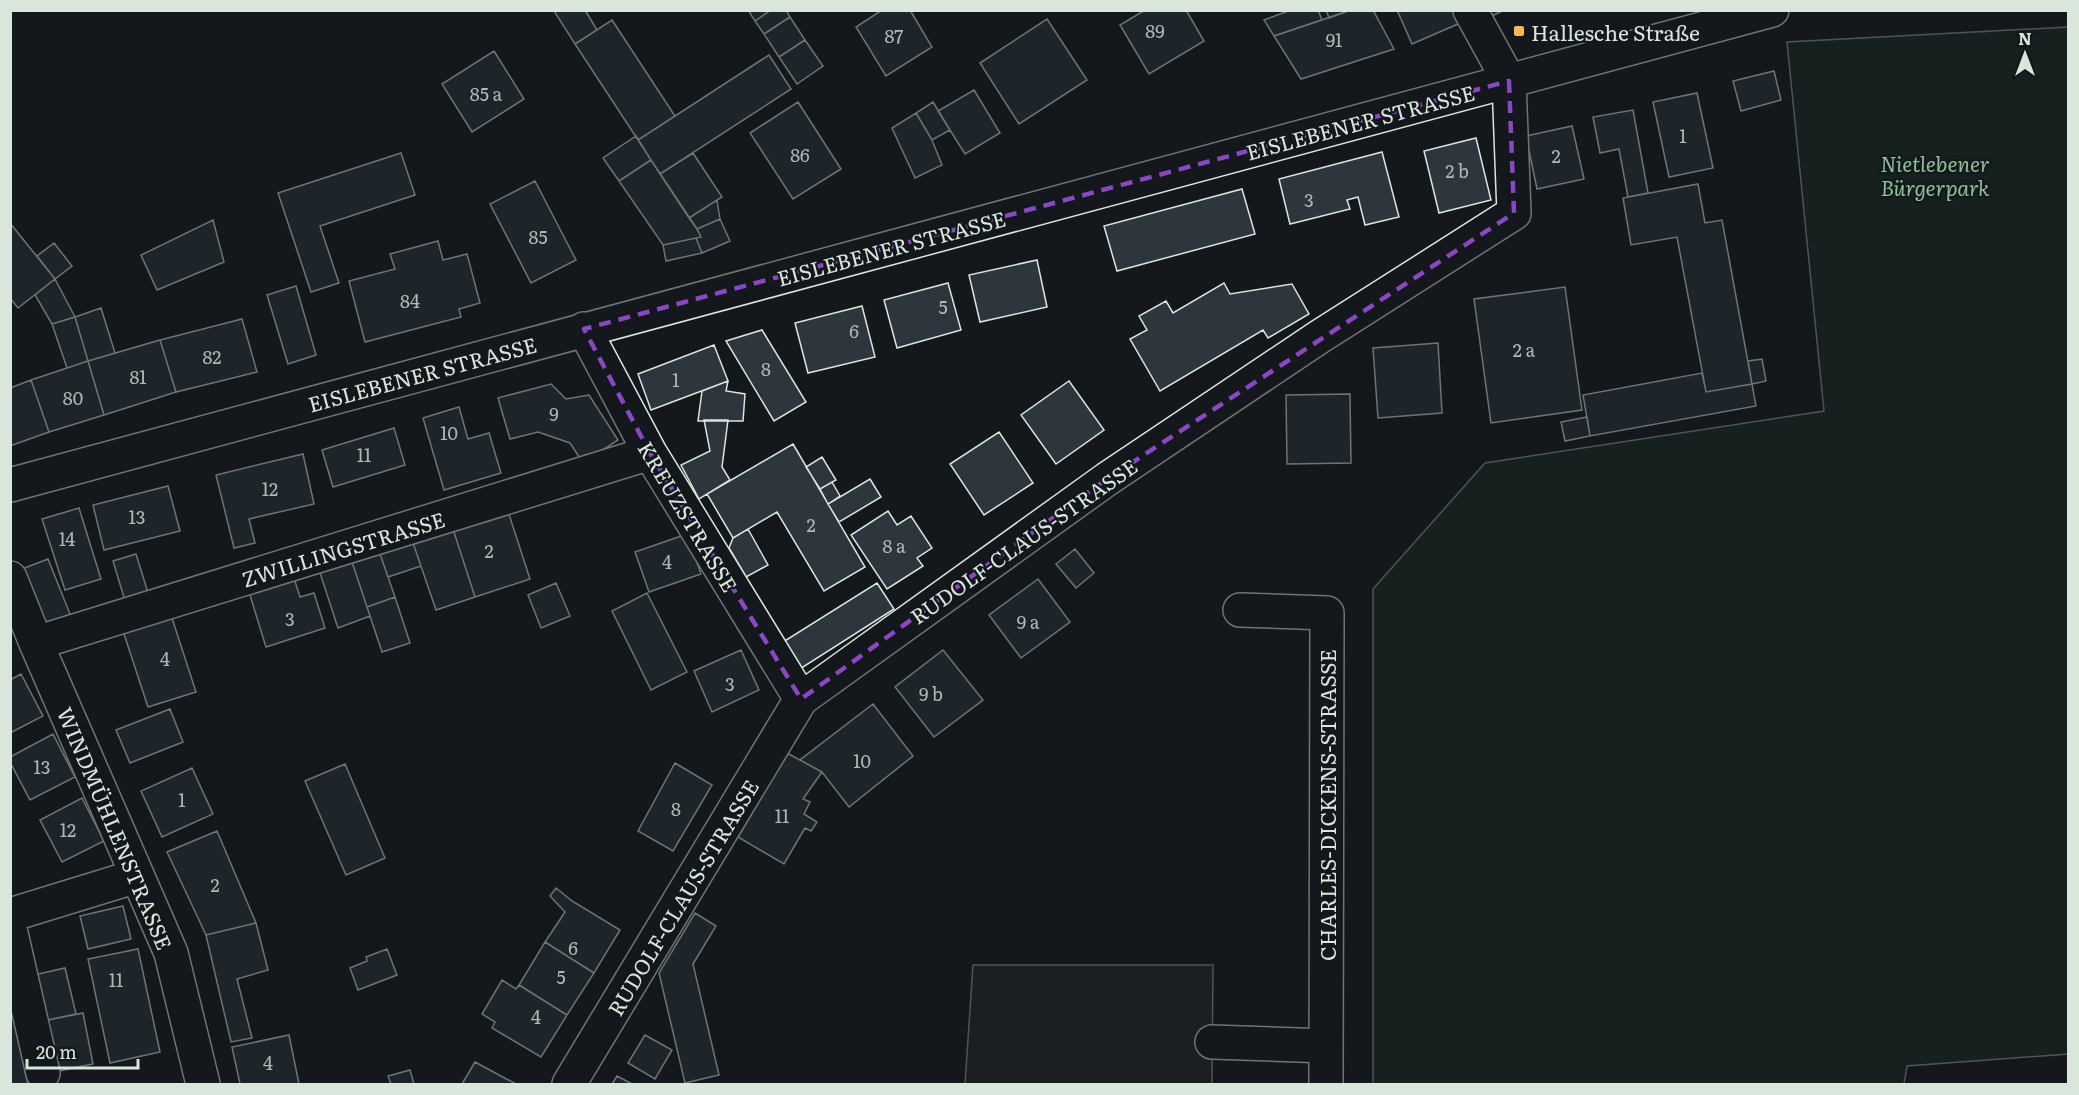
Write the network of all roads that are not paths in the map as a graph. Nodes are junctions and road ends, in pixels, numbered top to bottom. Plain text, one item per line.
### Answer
1 (1470, 10) edge
2 (1772, 10) edge
3 (1509, 81) junction
4 (584, 329) junction
5 (650, 453) junction
6 (10, 485) edge
7 (10, 578) edge
8 (1240, 610) dead end
9 (36, 643) junction
10 (801, 699) junction
11 (137, 876) junction
12 (10, 915) edge
13 (10, 929) edge
14 (1212, 1042) dead end
15 (1326, 1046) junction
16 (43, 1072) dead end
17 (203, 1084) edge
18 (569, 1084) edge
19 (1326, 1084) edge

1 - 3 street
2 - 3 street, EISLEBENER STRASSE
3 - 4 street, EISLEBENER STRASSE
3 - 10 street, RUDOLF-CLAUS-STRASSE
4 - 5 street, KREUZSTRASSE
4 - 6 street, EISLEBENER STRASSE
5 - 9 street, ZWILLINGSTRASSE
5 - 10 street, KREUZSTRASSE
7 - 9 street, WINDMÜHLENSTRASSE
8 - 15 street, CHARLES-DICKENS-STRASSE
9 - 11 street, WINDMÜHLENSTRASSE
10 - 18 street, RUDOLF-CLAUS-STRASSE
11 - 12 street
11 - 17 street, WINDMÜHLENSTRASSE
13 - 16 street
14 - 15 street
15 - 19 street, CHARLES-DICKENS-STRASSE

